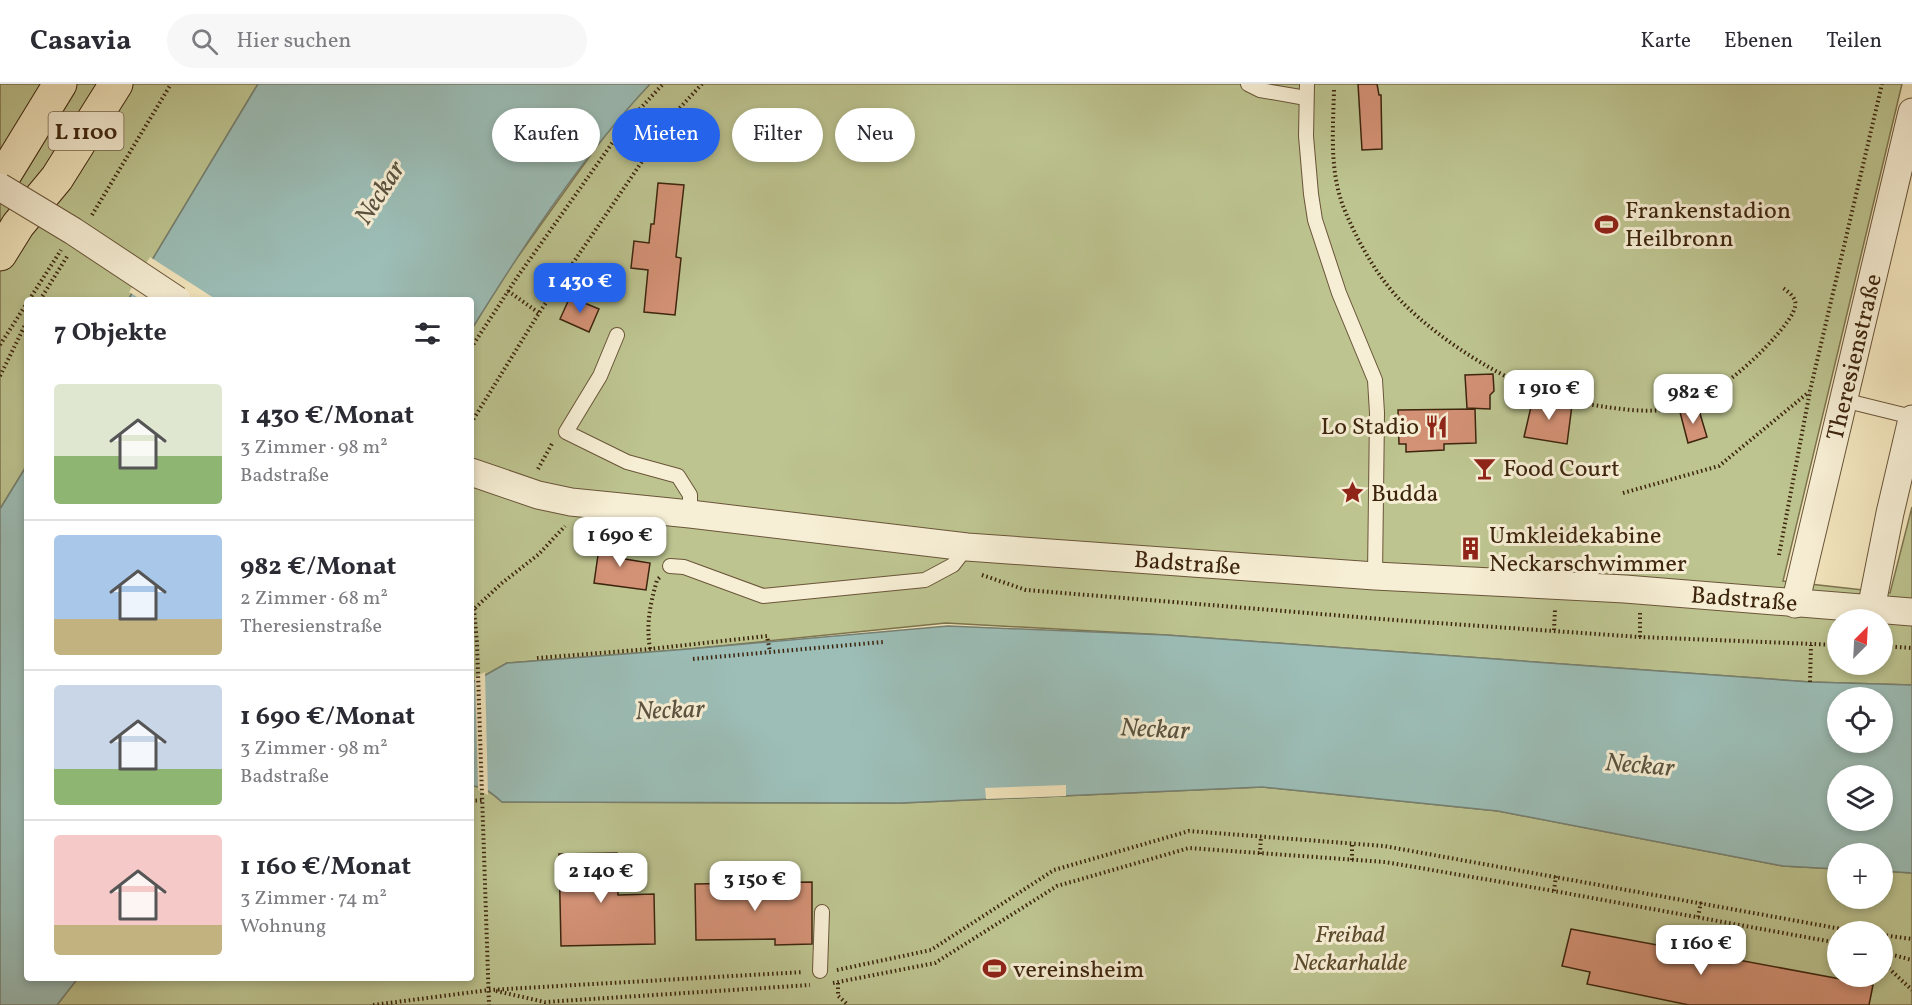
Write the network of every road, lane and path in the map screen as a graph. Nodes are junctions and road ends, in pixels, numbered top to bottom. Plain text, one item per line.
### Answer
1 (60, 84) edge
2 (116, 84) edge
3 (171, 84) edge
4 (663, 84) edge
5 (702, 84) edge
6 (1248, 84) edge
7 (1882, 84) edge
8 (1334, 90) dead end
9 (1306, 91) edge
10 (1912, 112) edge
11 (0, 182) edge
12 (0, 187) edge
13 (88, 223) dead end
14 (61, 249) dead end
15 (70, 252) dead end
16 (0, 254) edge
17 (1782, 288) dead end
18 (508, 291) junction
19 (31, 297) edge
20 (42, 297) edge
21 (172, 297) edge
22 (24, 308) edge
23 (539, 312) junction
24 (24, 327) edge
25 (617, 334) dead end
26 (474, 343) edge
27 (0, 345) edge
28 (0, 376) edge
29 (1810, 391) junction
30 (1843, 400) junction
31 (474, 418) edge
32 (1912, 418) edge
33 (474, 473) edge
34 (1623, 493) dead end
35 (568, 513) junction
36 (690, 514) junction
37 (960, 556) junction
38 (1778, 559) dead end
39 (670, 566) joint
40 (1375, 576) junction
41 (1795, 604) junction
42 (474, 607) edge
43 (1871, 609) joint
44 (1893, 611) edge
45 (1912, 612) edge
46 (474, 623) edge
47 (883, 642) dead end
48 (1811, 645) junction
49 (1827, 645) edge
50 (1893, 647) edge
51 (1912, 648) edge
52 (477, 649) joint
53 (650, 649) junction
54 (770, 652) junction
55 (537, 658) dead end
56 (693, 659) dead end
57 (1810, 682) dead end
58 (483, 800) junction
59 (474, 801) edge
60 (1261, 836) junction
61 (1352, 843) junction
62 (1260, 854) junction
63 (1352, 860) junction
64 (1556, 876) junction
65 (1554, 891) junction
66 (1701, 902) junction
67 (822, 912) dead end
68 (1698, 917) junction
69 (1827, 926) edge
70 (1893, 936) edge
71 (1912, 939) edge
72 (1827, 941) edge
73 (1893, 955) edge
74 (1912, 960) edge
75 (837, 970) junction
76 (1893, 972) edge
77 (823, 977) junction
78 (838, 983) junction
79 (814, 985) dead end
80 (489, 990) junction
81 (1912, 990) edge
82 (373, 1005) edge
83 (489, 1005) edge
84 (847, 1005) edge

1 - 11 main road, L 1100
2 - 16 main road, L 1100
3 - 13 path
4 - 18 path
5 - 23 path
6 - 9 lane
7 - 29 path
8 - 17 path
9 - 40 lane
10 - 30 street, Theresienstraße
12 - 21 street, bridge
14 - 19 path
15 - 20 path
18 - 23 path
18 - 26 path
22 - 27 path
23 - 31 path
24 - 28 path
25 - 36 lane
29 - 34 path
29 - 38 path
30 - 32 lane
30 - 41 street, Theresienstraße
32 - 43 street
33 - 35 street, Badstraße
35 - 36 street, Badstraße
35 - 42 path
36 - 37 street, Badstraße
37 - 39 lane
37 - 40 street, Badstraße
37 - 48 path
39 - 53 path
40 - 41 street, Badstraße
41 - 43 street, Badstraße
44 - 45 street, Badstraße
46 - 52 path
47 - 54 path
48 - 49 path
48 - 57 path
50 - 51 path
52 - 58 path
53 - 54 path
53 - 55 path
54 - 56 path
58 - 59 path
58 - 80 path
60 - 61 path
60 - 62 path
60 - 75 path
61 - 63 path
61 - 64 path
62 - 63 path
62 - 78 path
63 - 65 path
64 - 65 path
64 - 66 path
65 - 68 path
66 - 68 path
66 - 69 path
67 - 77 lane
68 - 72 path
70 - 71 path
73 - 74 path
75 - 77 path
75 - 78 path
76 - 81 path
77 - 78 path
77 - 80 path
78 - 84 path
79 - 80 path
80 - 82 path
80 - 83 path

